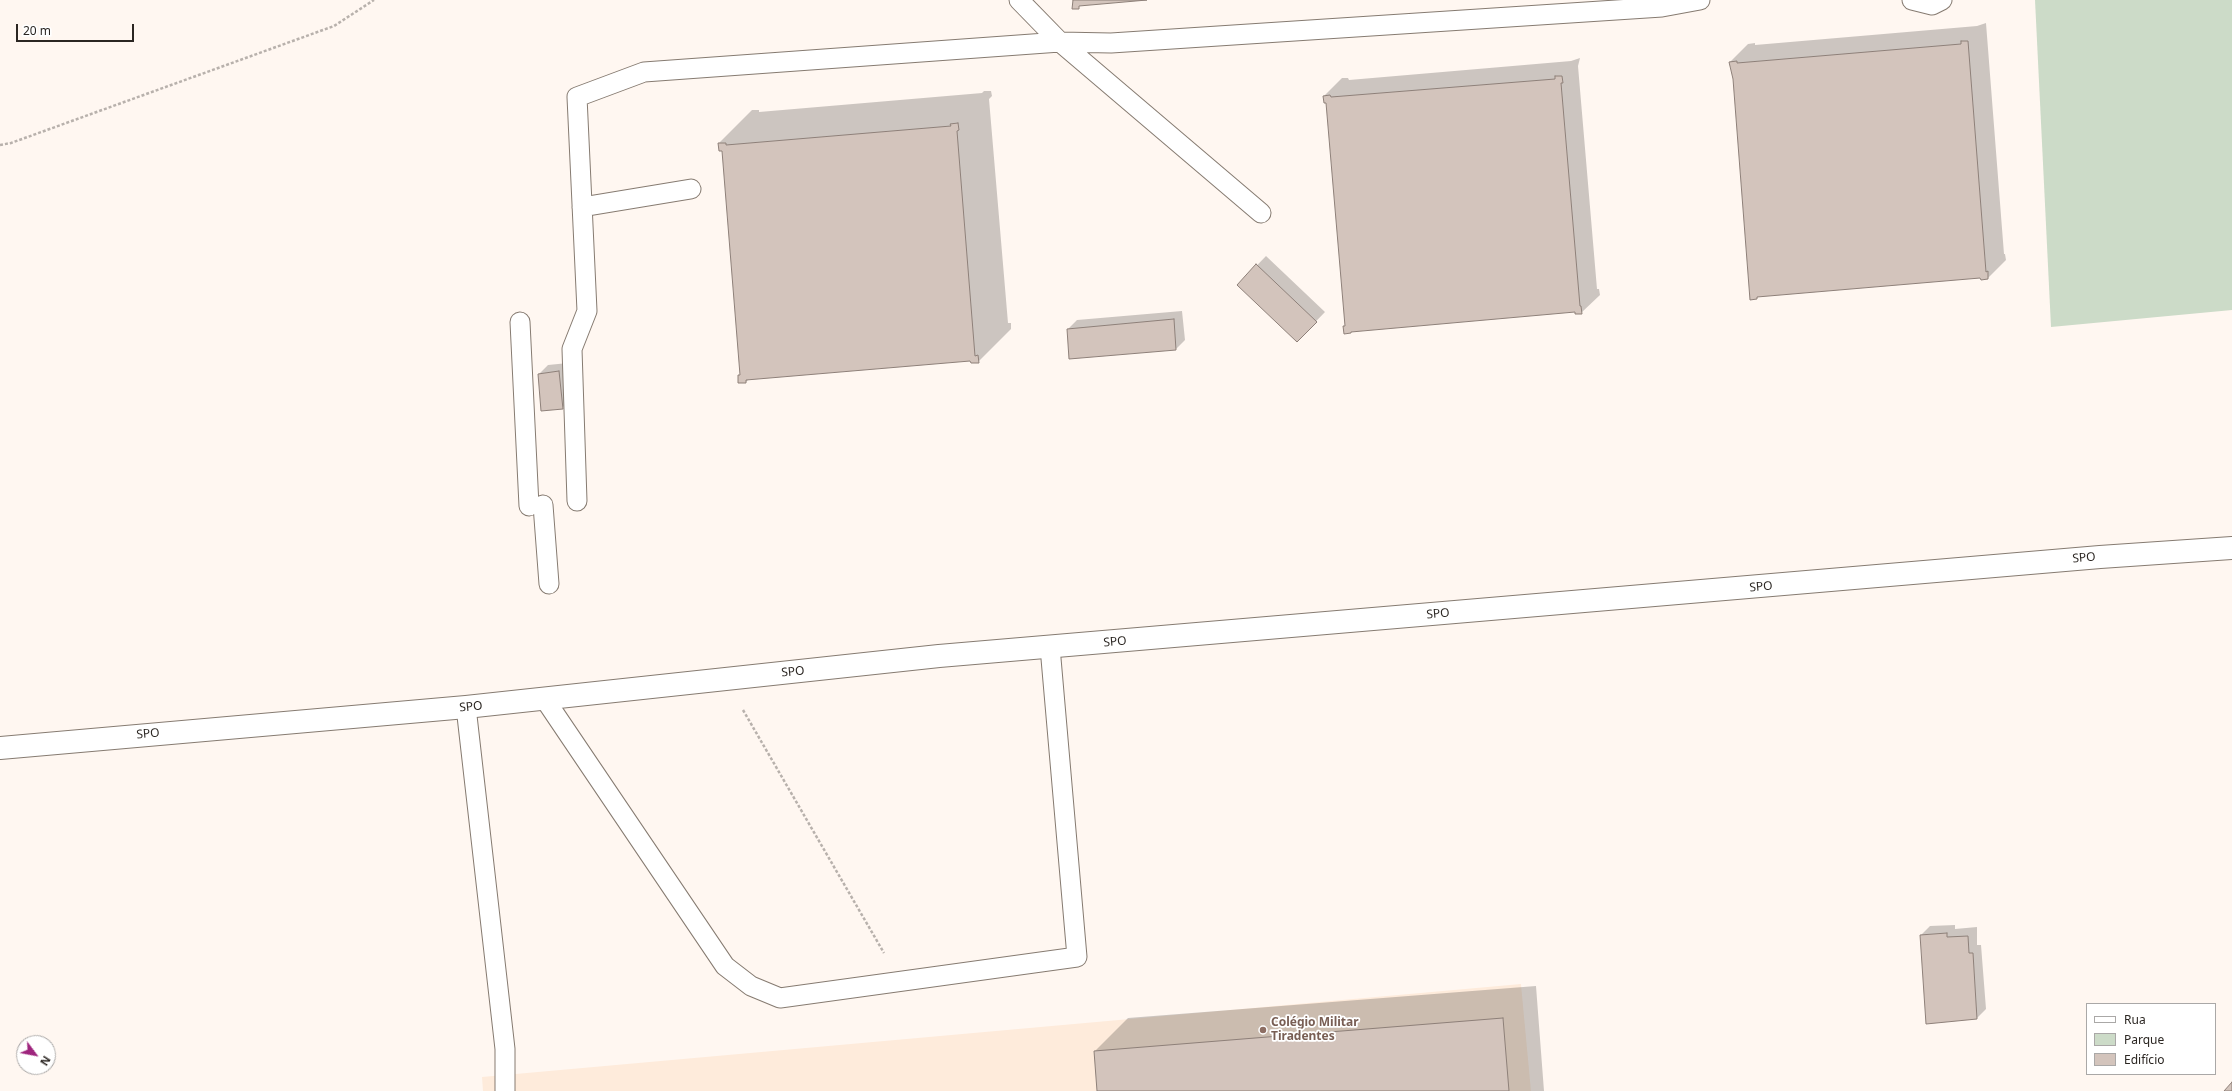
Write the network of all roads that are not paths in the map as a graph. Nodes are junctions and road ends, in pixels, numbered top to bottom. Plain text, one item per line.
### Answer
1 (1019, 0) edge
2 (1700, 0) edge
3 (1912, 0) edge
4 (1942, 0) edge
5 (1060, 42) junction
6 (692, 189) dead end
7 (582, 207) junction
8 (1261, 213) dead end
9 (520, 322) dead end
10 (578, 501) dead end
11 (2232, 548) edge
12 (549, 584) dead end
13 (1050, 647) junction
14 (544, 698) junction
15 (466, 707) junction
16 (0, 748) edge
17 (505, 1091) edge

1 - 5 lane
2 - 5 lane
3 - 4 lane
5 - 7 lane
5 - 8 lane
6 - 7 lane
7 - 10 lane
9 - 12 lane
11 - 13 street, SPO
13 - 14 street, SPO
13 - 14 lane
14 - 15 street, SPO
15 - 16 street, SPO
15 - 17 lane

